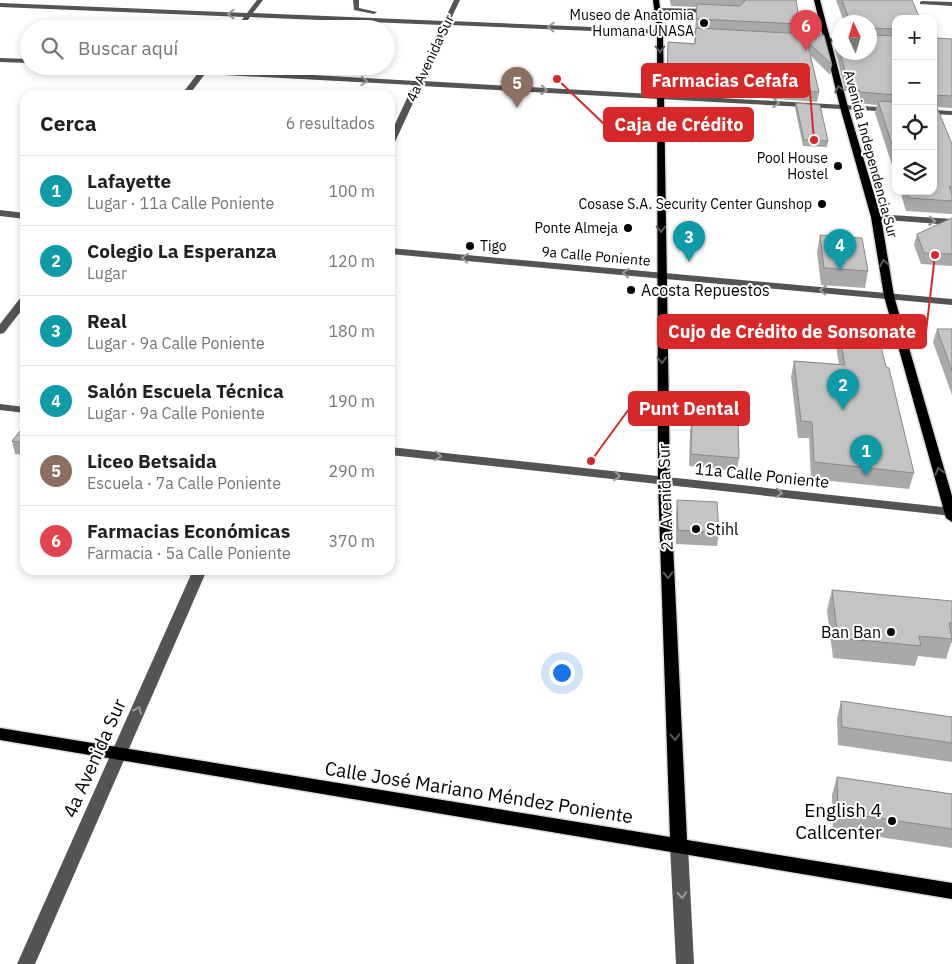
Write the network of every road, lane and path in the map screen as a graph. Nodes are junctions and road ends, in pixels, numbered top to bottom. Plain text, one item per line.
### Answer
1 (260, 0) edge
2 (356, 0) edge
3 (457, 0) edge
4 (656, 0) edge
5 (817, 0) edge
6 (922, 3) dead end
7 (952, 4) edge
8 (0, 5) edge
9 (658, 10) junction
10 (721, 11) edge
11 (249, 14) junction
12 (245, 20) edge
13 (447, 20) junction
14 (660, 31) junction
15 (719, 34) edge
16 (807, 39) edge
17 (827, 40) junction
18 (832, 40) edge
19 (0, 60) edge
20 (20, 61) edge
21 (200, 75) edge
22 (290, 75) edge
23 (417, 84) junction
24 (189, 90) edge
25 (660, 96) junction
26 (844, 107) junction
27 (892, 110) edge
28 (937, 112) edge
29 (952, 113) edge
30 (395, 133) edge
31 (0, 213) edge
32 (20, 215) edge
33 (876, 217) junction
34 (952, 222) edge
35 (395, 251) edge
36 (661, 276) junction
37 (889, 296) junction
38 (952, 302) edge
39 (20, 305) edge
40 (0, 331) edge
41 (0, 407) edge
42 (20, 409) edge
43 (395, 452) edge
44 (664, 481) junction
45 (951, 514) edge
46 (198, 575) edge
47 (0, 734) edge
48 (119, 754) junction
49 (680, 846) junction
50 (952, 891) edge
51 (26, 964) edge
52 (685, 964) edge

1 - 11 street
2 - 13 street
3 - 13 street, 4a Avenida Sur
4 - 9 main road, 2a Avenida Sur
5 - 17 main road, Avenida Independencia Sur
6 - 7 street
11 -> 8 street
9 - 10 street
9 - 14 main road, 2a Avenida Sur
11 - 12 street
11 - 13 street
14 -> 13 street
13 - 23 street, 4a Avenida Sur
14 - 15 street
14 -> 25 main road, 2a Avenida Sur
16 - 17 street
17 - 18 street
26 -> 17 main road, Avenida Independencia Sur
19 - 20 street
21 - 24 street
22 -> 23 street
23 -> 25 street
23 - 30 street, 4a Avenida Sur
25 -> 26 street
25 -> 36 main road, 2a Avenida Sur
26 - 27 street
26 - 33 main road, Avenida Independencia Sur
28 - 29 street
31 - 32 street
33 -> 34 street
37 -> 33 main road, Avenida Independencia Sur
36 -> 35 street, 9a Calle Poniente
37 -> 36 street, 9a Calle Poniente
36 -> 44 main road, 2a Avenida Sur
37 - 38 street, 9a Calle Poniente
45 -> 37 main road, Avenida Independencia Sur
39 - 40 street
41 - 42 street
43 -> 44 street, 11a Calle Poniente
44 -> 45 street, 11a Calle Poniente
44 -> 49 main road, 2a Avenida Sur
48 -> 46 street, 4a Avenida Sur
47 - 48 main road, Calle José Mariano Méndez Poniente
48 - 49 main road, Calle José Mariano Méndez Poniente
48 - 51 street, 4a Avenida Sur
49 - 50 main road, Calle José Mariano Méndez Poniente
49 -> 52 street, 2a Avenida Sur

